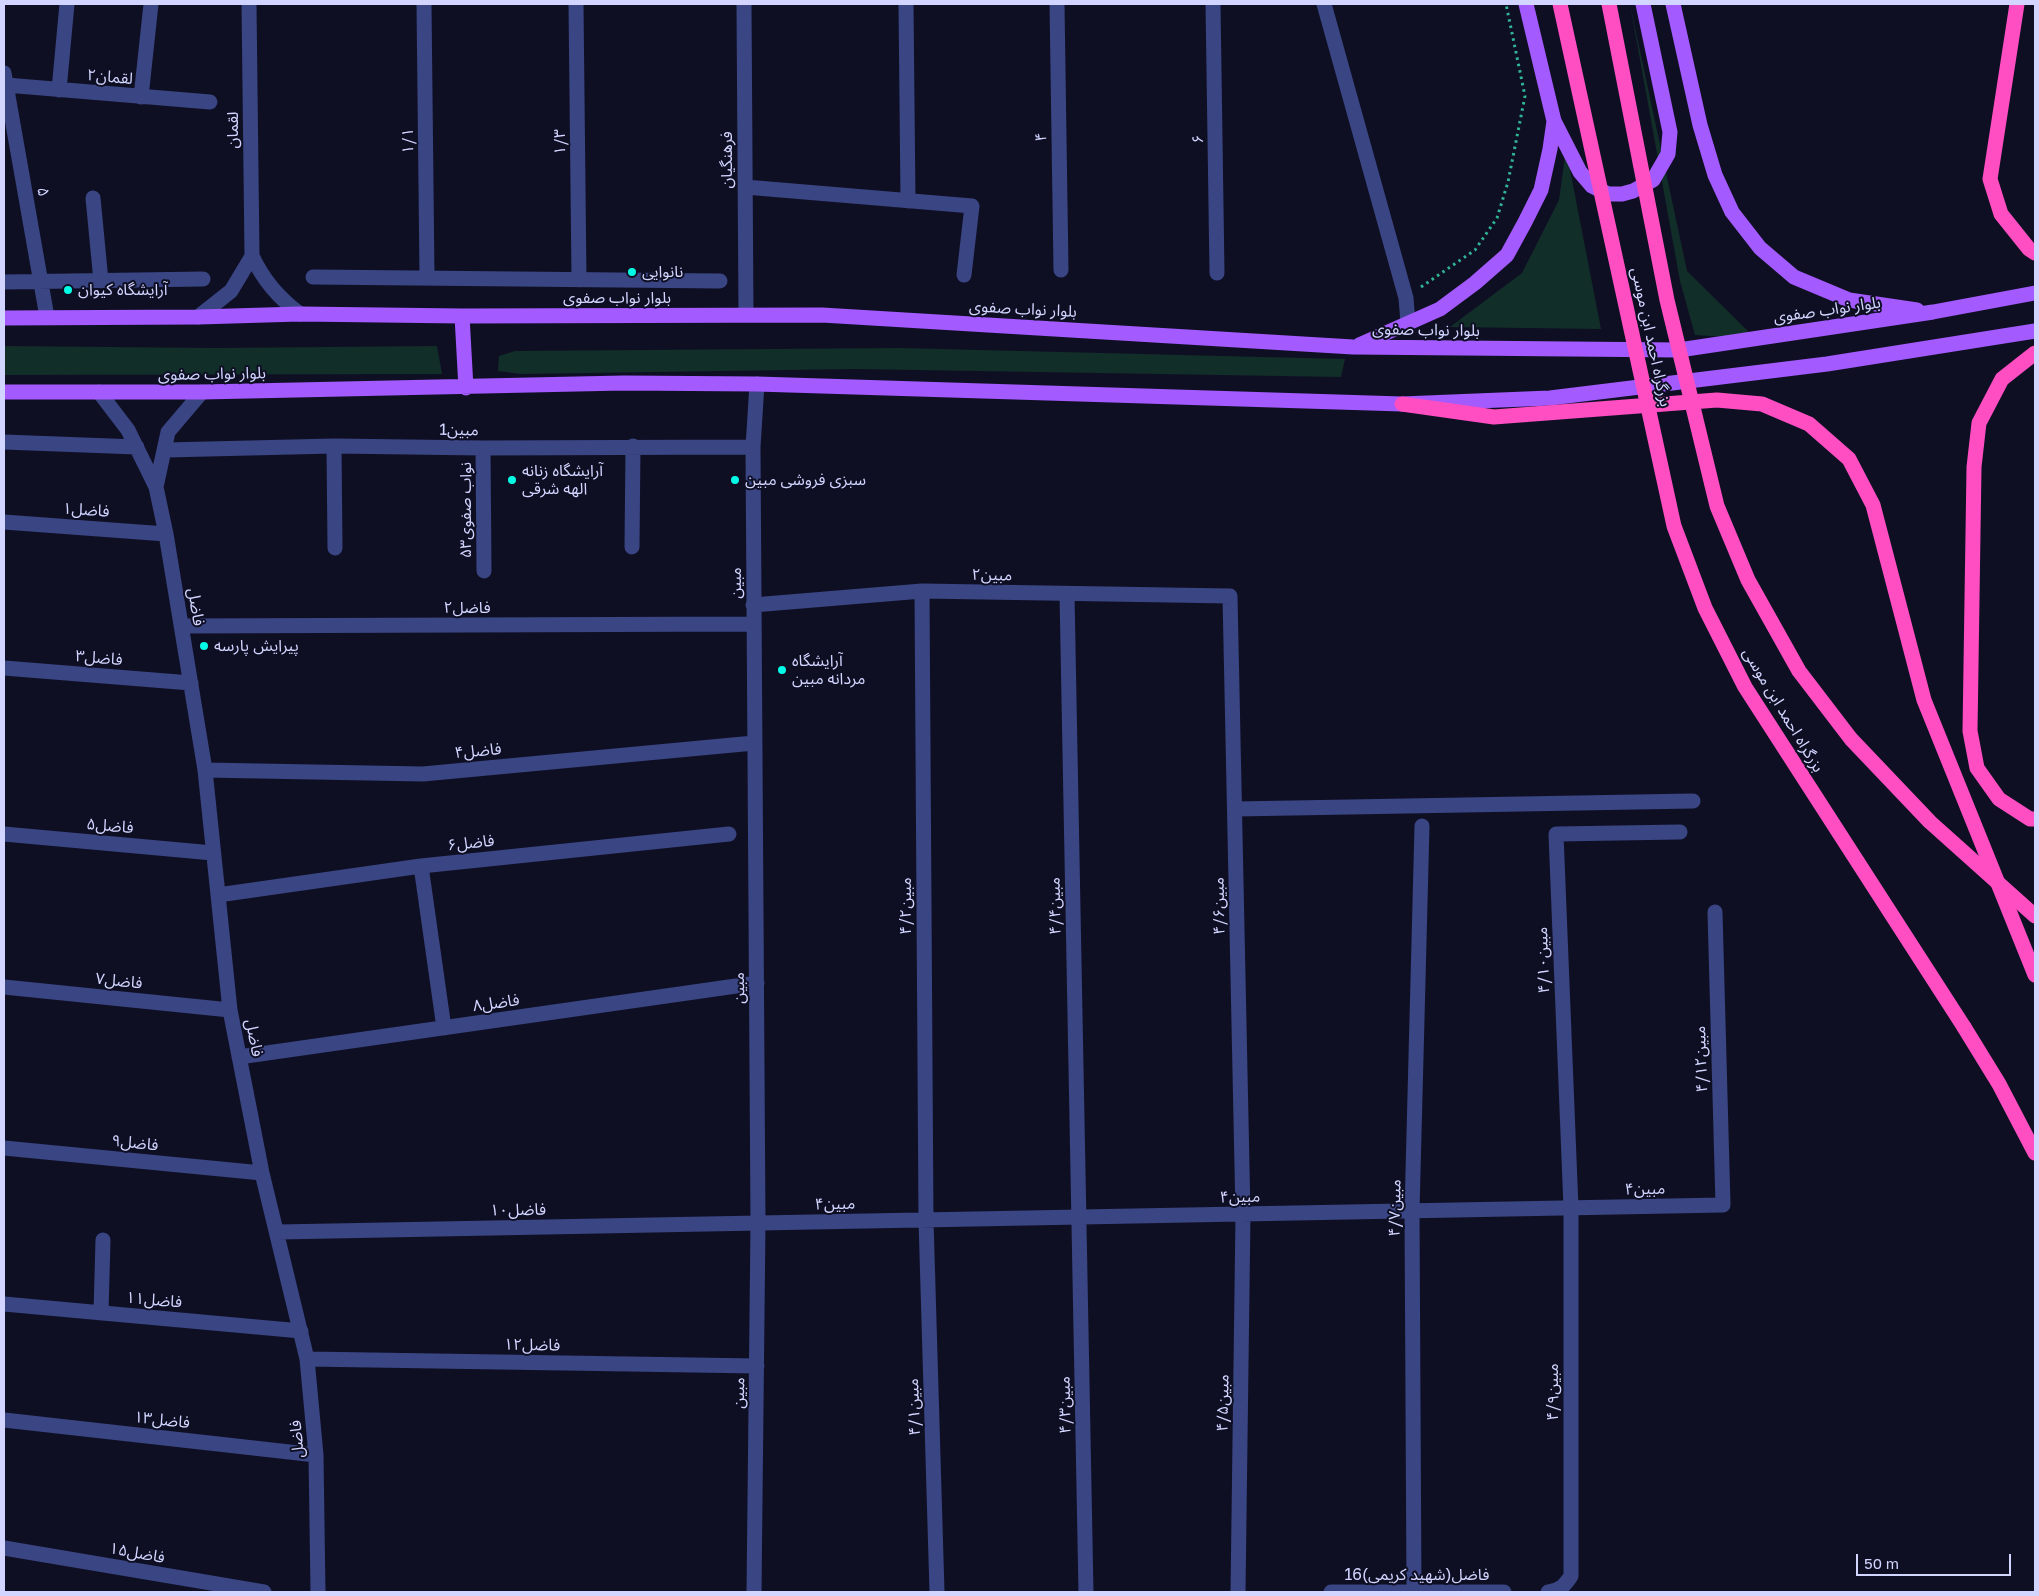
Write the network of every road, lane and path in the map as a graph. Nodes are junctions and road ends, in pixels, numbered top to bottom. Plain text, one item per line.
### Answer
1 (67, 4) edge
2 (151, 4) edge
3 (249, 4) edge
4 (424, 4) edge
5 (576, 4) edge
6 (744, 4) edge
7 (906, 4) edge
8 (1057, 4) edge
9 (1213, 4) edge
10 (1324, 4) edge
11 (1506, 4) edge
12 (1526, 4) edge
13 (1560, 4) edge
14 (1609, 4) edge
15 (1643, 4) edge
16 (1673, 4) edge
17 (2016, 4) edge
18 (5, 79) edge
19 (59, 90) junction
20 (141, 97) junction
21 (210, 102) dead end
22 (7, 112) edge
23 (1554, 121) junction
24 (745, 187) junction
25 (93, 198) dead end
26 (908, 201) junction
27 (2035, 253) edge
28 (252, 256) junction
29 (1061, 270) dead end
30 (1217, 273) dead end
31 (964, 275) dead end
32 (427, 277) junction
33 (313, 278) dead end
34 (203, 279) dead end
35 (579, 280) junction
36 (101, 281) junction
37 (720, 281) dead end
38 (4, 282) edge
39 (41, 282) junction
40 (2035, 293) edge
41 (1406, 298) junction
42 (1933, 312) junction
43 (300, 314) junction
44 (746, 315) junction
45 (462, 316) junction
46 (4, 318) edge
47 (47, 318) junction
48 (198, 318) junction
49 (1408, 323) junction
50 (2035, 331) edge
51 (1353, 347) junction
52 (2035, 353) edge
53 (757, 384) junction
54 (466, 388) junction
55 (4, 392) edge
56 (99, 392) junction
57 (202, 392) junction
58 (1402, 404) junction
59 (4, 442) edge
60 (334, 446) junction
61 (634, 446) junction
62 (753, 447) junction
63 (137, 448) junction
64 (483, 448) junction
65 (166, 450) junction
66 (156, 487) junction
67 (4, 522) edge
68 (166, 534) junction
69 (632, 547) dead end
70 (335, 548) dead end
71 (484, 571) dead end
72 (922, 591) junction
73 (1067, 594) junction
74 (1230, 596) joint
75 (753, 605) junction
76 (753, 624) junction
77 (181, 626) junction
78 (4, 668) edge
79 (190, 683) junction
80 (754, 743) junction
81 (205, 770) junction
82 (1693, 801) dead end
83 (1235, 809) junction
84 (2035, 820) edge
85 (1422, 826) dead end
86 (1680, 832) dead end
87 (4, 834) edge
88 (729, 834) dead end
89 (213, 853) junction
90 (421, 866) junction
91 (218, 895) junction
92 (1714, 912) dead end
93 (2035, 916) edge
94 (2035, 975) edge
95 (757, 983) junction
96 (4, 987) edge
97 (230, 1010) junction
98 (444, 1028) junction
99 (239, 1057) junction
100 (4, 1148) edge
101 (2035, 1154) edge
102 (262, 1173) junction
103 (1722, 1205) joint
104 (1571, 1208) junction
105 (1412, 1211) junction
106 (1243, 1214) junction
107 (1078, 1217) junction
108 (926, 1220) junction
109 (758, 1223) junction
110 (278, 1232) junction
111 (103, 1240) dead end
112 (4, 1304) edge
113 (101, 1313) junction
114 (301, 1331) junction
115 (307, 1359) junction
116 (757, 1366) junction
117 (4, 1420) edge
118 (316, 1456) junction
119 (4, 1548) edge
120 (1414, 1591) edge
121 (264, 1592) edge
122 (318, 1592) edge
123 (754, 1592) edge
124 (937, 1592) edge
125 (1086, 1592) edge
126 (1238, 1592) edge
127 (1331, 1592) edge
128 (1363, 1592) edge
129 (1504, 1592) edge
130 (1548, 1592) edge

1 - 19 street
2 - 20 street
3 - 28 street, لقمان
4 - 32 street, ۱/۱
5 - 35 street, ۱/۳
6 - 24 street, فرهنگیان
7 - 26 street
8 - 29 street, ۴
9 - 30 street, ۶
10 - 41 street
11 - 41 path
12 - 23 main road
13 - 101 highway, بزرگراه احمد ابن موسی, bridge
14 - 93 highway, بزرگراه احمد ابن موسی, bridge
15 - 23 main road
16 - 42 main road
17 - 27 highway
18 - 19 street, ۲لقمان
18 - 22 street, ۵
19 - 20 street, ۲لقمان
20 - 21 street, ۲لقمان
22 - 39 street, ۵
23 - 49 main road
24 - 26 street
24 - 44 street, فرهنگیان
25 - 36 street
26 - 31 street
28 - 43 street, لقمان
28 - 48 street
32 - 33 street
32 - 35 street
34 - 36 street
35 - 37 street
36 - 39 street
38 - 39 street
39 - 47 street, ۵
40 - 42 main road, بلوار نواب صفوی
41 - 49 street
42 - 51 main road, بلوار نواب صفوی
43 - 45 main road, بلوار نواب صفوی
43 - 48 main road, بلوار نواب صفوی
44 - 45 main road, بلوار نواب صفوی
44 - 51 main road, بلوار نواب صفوی
45 - 54 main road
46 - 47 main road, بلوار نواب صفوی
47 - 48 main road, بلوار نواب صفوی
49 - 51 main road
50 - 58 main road, بلوار نواب صفوی
52 - 84 highway
53 - 54 main road, بلوار نواب صفوی
53 - 58 main road, بلوار نواب صفوی
53 - 62 street, مبین
54 - 57 main road, بلوار نواب صفوی
55 - 56 main road, بلوار نواب صفوی
56 - 57 main road, بلوار نواب صفوی
56 - 63 street, فاضل
57 - 65 street, فاضل
58 - 94 highway
59 - 63 street
60 - 64 street, 1مبین
60 - 65 street, 1مبین
60 - 70 street
61 - 62 street, 1مبین
61 - 64 street, 1مبین
61 - 69 street
62 - 75 street, مبین
63 - 66 street, فاضل
64 - 71 street, ۵۳نواب صفوی
65 - 66 street, فاضل
66 - 68 street, فاضل
67 - 68 street, ۱فاضل
68 - 77 street, فاضل
72 - 73 street, ۲مبین
72 - 75 street, ۲مبین
72 - 108 street, ۴/۲مبین
73 - 74 street, ۲مبین
73 - 107 street, ۴/۴مبین
74 - 83 street, ۴/۶مبین
75 - 76 street, مبین
76 - 77 street, ۲فاضل
76 - 80 street, مبین
77 - 79 street, فاضل
78 - 79 street, ۳فاضل
79 - 81 street, فاضل
80 - 81 street, ۴فاضل
80 - 95 street, مبین
81 - 89 street, فاضل
82 - 83 street
83 - 106 street, ۴/۶مبین
85 - 105 street, ۴/۷مبین
86 - 104 street, ۴/۱۰مبین
87 - 89 street, ۵فاضل
88 - 90 street, ۶فاضل
89 - 91 street, فاضل
90 - 91 street, ۶فاضل
90 - 98 street
91 - 97 street, فاضل
92 - 103 street, ۴/۱۲مبین
95 - 98 street, ۸فاضل
95 - 109 street, مبین
96 - 97 street, ۷فاضل
97 - 99 street, فاضل
98 - 99 street, ۸فاضل
99 - 102 street, فاضل
100 - 102 street, ۹فاضل
102 - 110 street, فاضل
103 - 104 street, ۴مبین
104 - 105 street, ۴مبین
104 - 130 street, ۴/۹مبین
105 - 106 street, ۴مبین
105 - 120 street, ۴/۷مبین
106 - 107 street, ۴مبین
106 - 126 street, ۴/۵مبین
107 - 108 street, ۴مبین
107 - 125 street, ۴/۳مبین
108 - 109 street, ۴مبین
108 - 124 street, ۴/۱مبین
109 - 110 street, ۱۰فاضل
109 - 116 street, مبین
110 - 114 street, فاضل
111 - 113 street
112 - 113 street, ۱۱فاضل
113 - 114 street, ۱۱فاضل
114 - 115 street, فاضل
115 - 116 street, ۱۲فاضل
115 - 118 street, فاضل
116 - 123 street, مبین
117 - 118 street, ۱۳فاضل
118 - 122 street, فاضل
119 - 121 street, ۱۵فاضل
120 - 128 street, 16فاضل(شهید کریمی)
120 - 129 street, 16فاضل(شهید کریمی)
127 - 128 street, 16فاضل(شهید کریمی)

